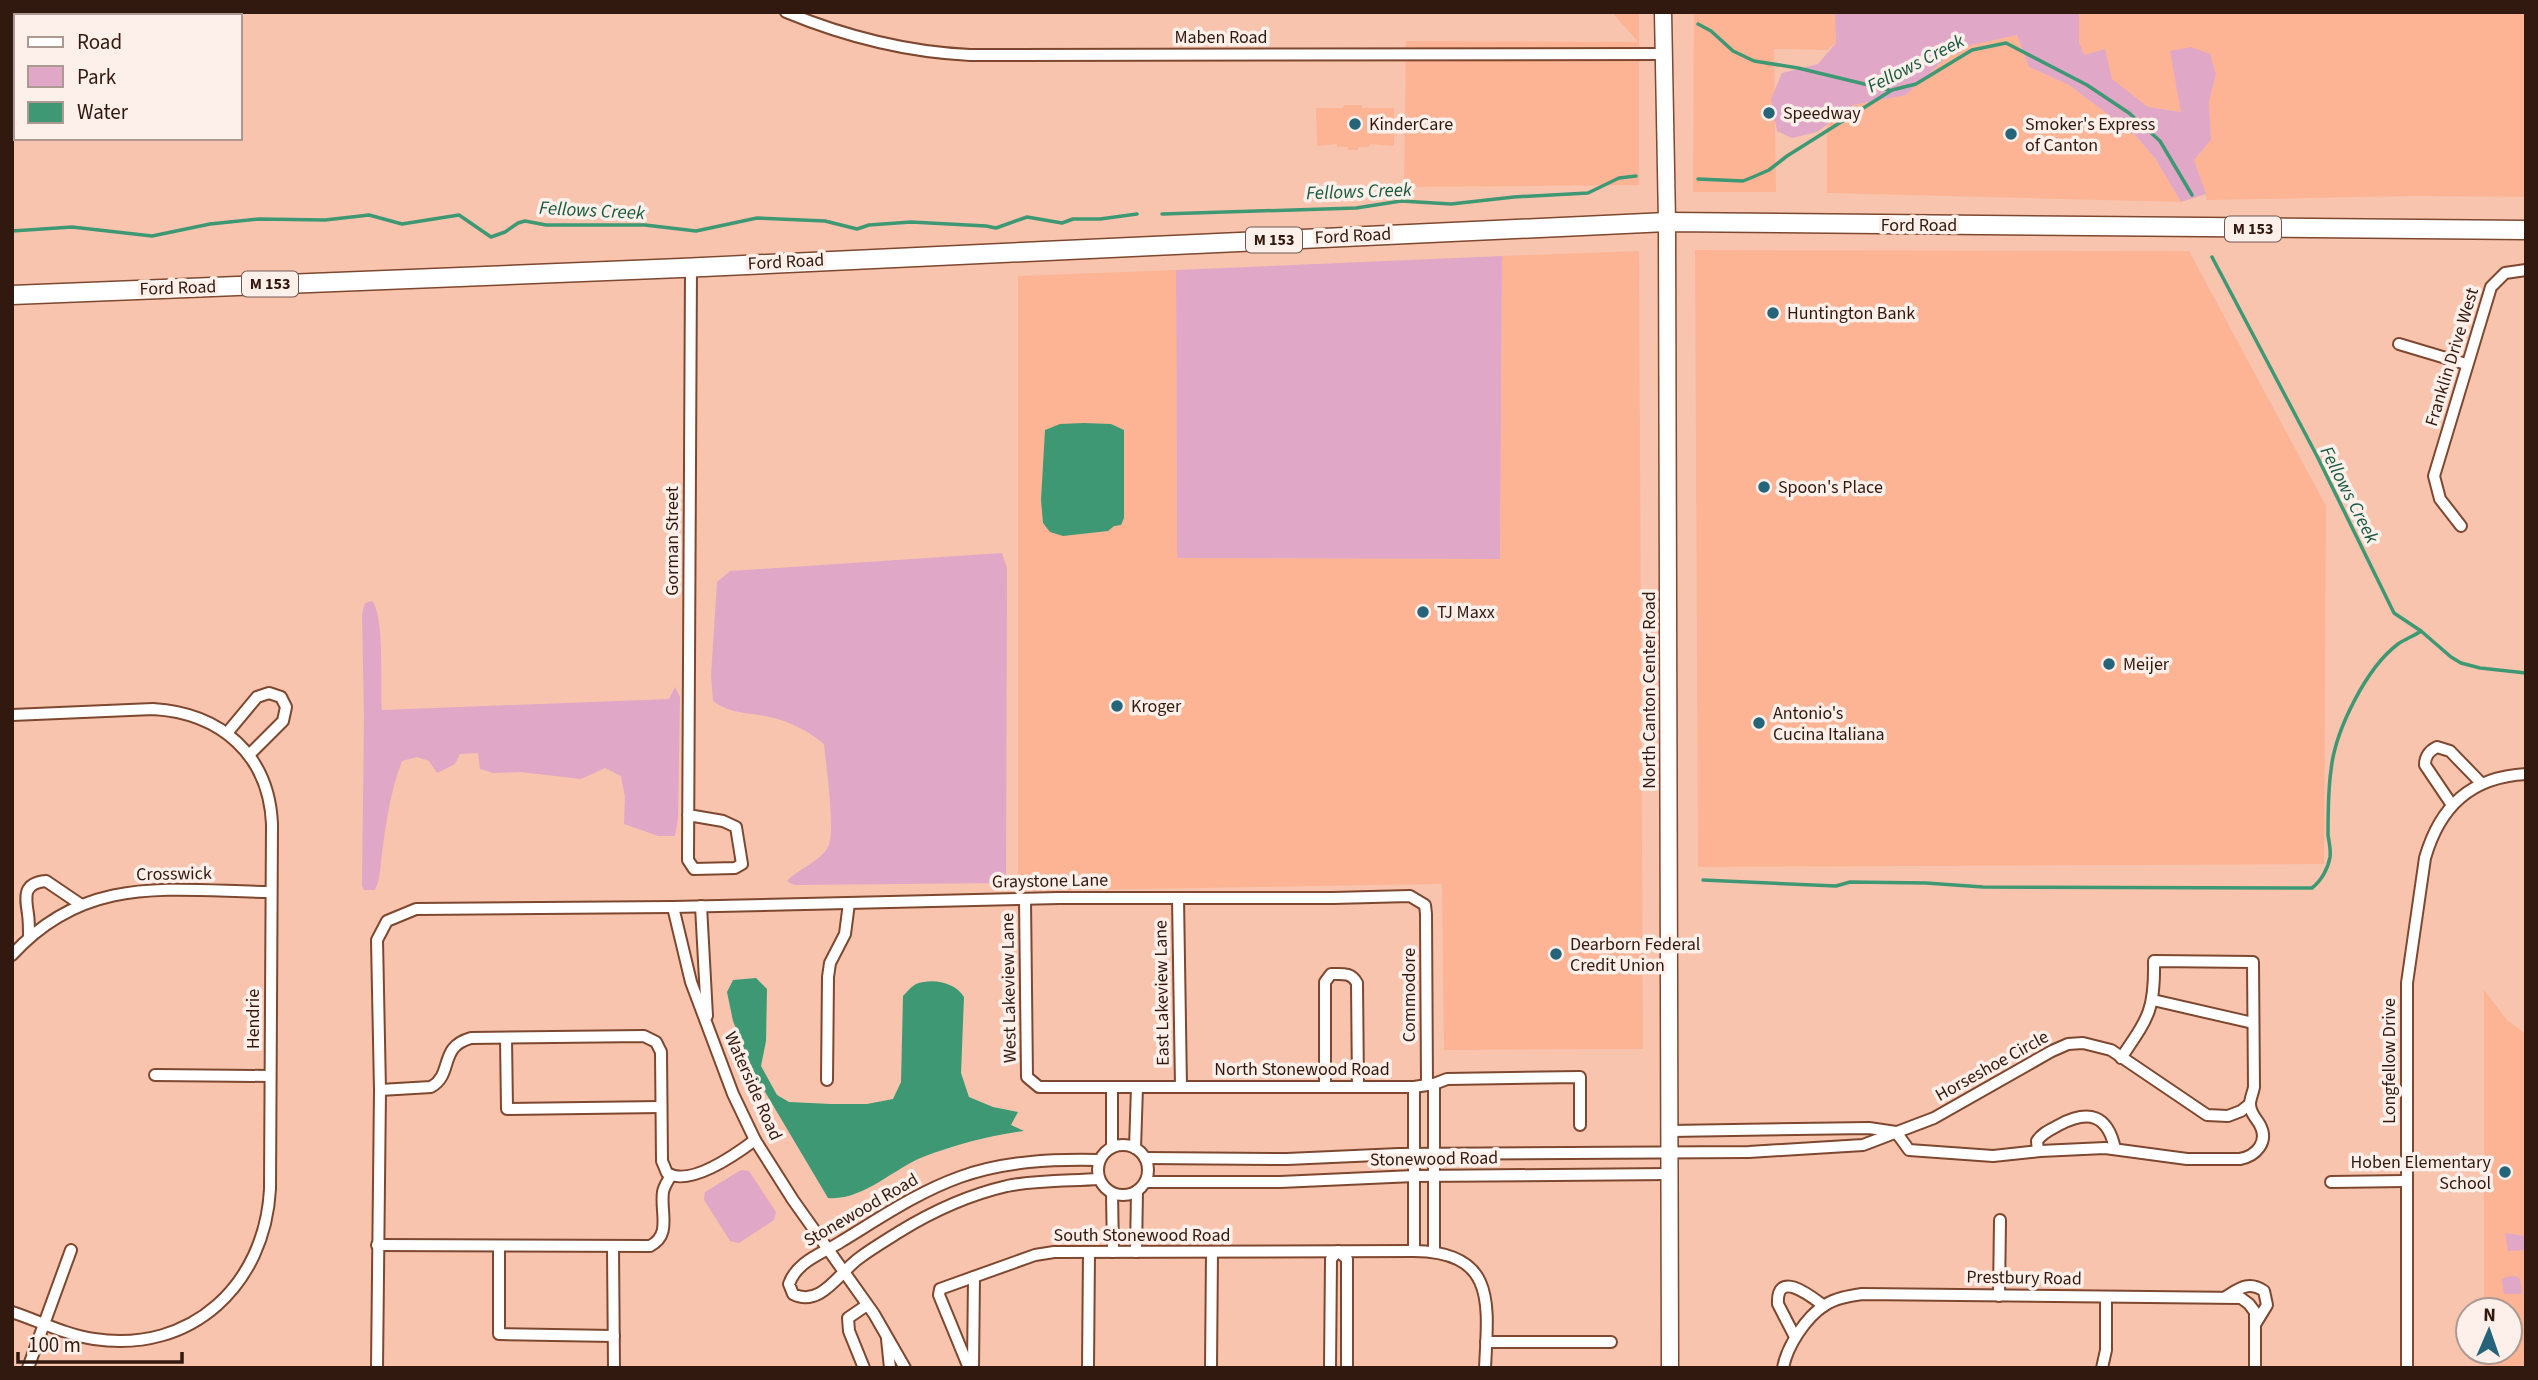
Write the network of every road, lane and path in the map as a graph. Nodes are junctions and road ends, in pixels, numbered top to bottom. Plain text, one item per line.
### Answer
1 (786, 12) edge
2 (1663, 12) edge
3 (1663, 54) junction
4 (1667, 222) junction
5 (2526, 230) edge
6 (691, 267) junction
7 (2526, 270) edge
8 (12, 295) edge
9 (2399, 344) dead end
10 (2466, 364) junction
11 (2461, 526) dead end
12 (12, 715) edge
13 (227, 733) junction
14 (250, 754) junction
15 (2526, 774) edge
16 (2481, 783) junction
17 (2452, 805) junction
18 (688, 815) junction
19 (271, 891) junction
20 (1178, 898) junction
21 (1025, 899) junction
22 (849, 903) junction
23 (80, 904) junction
24 (1425, 905) joint
25 (701, 906) junction
26 (673, 907) junction
27 (29, 937) junction
28 (12, 955) edge
29 (2153, 1000) junction
30 (2253, 1023) junction
31 (708, 1026) junction
32 (506, 1038) junction
33 (2122, 1058) junction
34 (155, 1075) dead end
35 (270, 1076) junction
36 (1027, 1077) joint
37 (827, 1080) dead end
38 (1430, 1084) junction
39 (1112, 1087) junction
40 (1137, 1087) junction
41 (1181, 1087) junction
42 (1325, 1087) junction
43 (1358, 1087) junction
44 (1414, 1087) junction
45 (380, 1090) junction
46 (2250, 1104) junction
47 (661, 1107) junction
48 (1580, 1125) dead end
49 (1822, 1129) junction
50 (1670, 1131) junction
51 (1724, 1131) junction
52 (1896, 1132) junction
53 (755, 1140) junction
54 (1112, 1147) junction
55 (1135, 1148) junction
56 (1823, 1148) junction
57 (2115, 1149) junction
58 (2038, 1151) junction
59 (1555, 1152) junction
60 (1670, 1152) junction
61 (1725, 1152) junction
62 (1414, 1154) junction
63 (1435, 1154) junction
64 (1146, 1158) junction
65 (1099, 1160) junction
66 (1556, 1174) junction
67 (1670, 1174) junction
68 (671, 1175) junction
69 (1414, 1176) junction
70 (1436, 1176) junction
71 (1099, 1179) junction
72 (2331, 1181) dead end
73 (2406, 1181) junction
74 (1146, 1182) junction
75 (1137, 1191) junction
76 (1112, 1193) junction
77 (2000, 1220) dead end
78 (377, 1245) junction
79 (499, 1246) junction
80 (613, 1247) junction
81 (830, 1249) junction
82 (71, 1250) dead end
83 (1338, 1251) junction
84 (1414, 1251) junction
85 (1434, 1251) junction
86 (1089, 1252) junction
87 (1113, 1252) junction
88 (1136, 1252) junction
89 (1212, 1252) junction
90 (844, 1272) junction
91 (974, 1277) junction
92 (1999, 1296) junction
93 (2106, 1297) junction
94 (2226, 1297) junction
95 (867, 1305) junction
96 (1824, 1306) junction
97 (12, 1312) edge
98 (2256, 1323) junction
99 (44, 1324) junction
100 (886, 1333) junction
101 (614, 1336) junction
102 (1795, 1337) junction
103 (1486, 1342) junction
104 (1611, 1342) dead end
105 (28, 1368) edge
106 (377, 1368) edge
107 (614, 1368) edge
108 (864, 1368) edge
109 (890, 1368) edge
110 (905, 1368) edge
111 (971, 1368) edge
112 (1088, 1368) edge
113 (1211, 1368) edge
114 (1330, 1368) edge
115 (1347, 1368) edge
116 (1485, 1368) edge
117 (1671, 1368) edge
118 (1783, 1368) edge
119 (2102, 1368) edge
120 (2255, 1368) edge
121 (2407, 1368) edge

1 - 3 street, Maben Road
2 - 3 main road, North Canton Center Road
3 - 4 main road, North Canton Center Road
4 - 5 main road, Ford Road / M 153
4 - 6 main road, Ford Road / M 153
4 - 50 main road, North Canton Center Road
6 - 8 main road, Ford Road / M 153
6 - 18 street, Gorman Street
7 - 10 street, Franklin Drive West
9 - 10 street
10 - 11 street, Franklin Drive West
12 - 13 street, Hendrie
13 - 14 street, Hendrie
13 - 14 street
14 - 19 street, Hendrie
15 - 16 street
16 - 17 street
16 - 17 street
17 - 73 street, Longfellow Drive
18 - 18 street, Gorman Street
19 - 23 street, Crosswick
19 - 35 street, Hendrie
20 - 21 street, Graystone Lane
20 - 24 street, Graystone Lane
20 - 41 street, East Lakeview Lane
21 - 22 street, Graystone Lane
21 - 36 street, West Lakeview Lane
22 - 25 street, Graystone Lane
22 - 37 street
23 - 27 street, Crosswick
23 - 27 street
24 - 38 street, Commodore
25 - 26 street, Graystone Lane
25 - 31 street, Waterside Road
26 - 31 street, Waterside Road
26 - 45 street, Graystone Lane
27 - 28 street, Crosswick
29 - 30 street
29 - 30 street
29 - 33 street
30 - 46 street
31 - 53 street, Waterside Road
32 - 45 street
32 - 47 street
32 - 47 street
33 - 46 street, Horseshoe Circle
33 - 52 street, Horseshoe Circle
34 - 35 street
35 - 99 street, Hendrie
36 - 39 street, North Stonewood Road
38 - 44 street, North Stonewood Road
38 - 48 street, North Stonewood Road
38 - 63 street, Commodore
39 - 40 street, North Stonewood Road
39 - 54 street
40 - 41 street, North Stonewood Road
40 - 55 street
41 - 42 street, North Stonewood Road
42 - 43 street, North Stonewood Road
42 - 43 street
43 - 44 street, North Stonewood Road
44 - 62 street
45 - 78 street, Graystone Lane
46 - 57 street, Horseshoe Circle
47 - 68 street
49 - 51 street, Horseshoe Circle
49 - 52 street, Horseshoe Circle
49 - 56 street
50 - 51 street, Horseshoe Circle
50 - 60 main road, North Canton Center Road
51 - 61 street
52 - 56 street, Horseshoe Circle
52 - 58 street, Horseshoe Circle
53 - 68 street
53 - 81 street, Waterside Road
54 - 55 street
54 - 65 street
55 - 64 street
56 - 61 street, Horseshoe Circle
57 - 58 street, Horseshoe Circle
57 - 58 street
59 - 60 street, Stonewood Road
59 - 63 street, Stonewood Road
59 - 66 street
60 - 61 street, Horseshoe Circle
60 - 67 main road, North Canton Center Road
62 - 63 street, Stonewood Road
62 - 64 street, Stonewood Road
62 - 69 street
63 - 70 street, Commodore
64 - 74 street
65 - 71 street
65 - 81 street, Stonewood Road
66 - 67 street, Stonewood Road
66 - 70 street, Stonewood Road
67 - 117 main road, North Canton Center Road
68 - 80 street
69 - 70 street, Stonewood Road
69 - 74 street, Stonewood Road
69 - 84 street
70 - 85 street, Commodore
71 - 76 street
71 - 90 street, Stonewood Road
72 - 73 street
73 - 121 street, Longfellow Drive
74 - 75 street
75 - 76 street
75 - 88 street
76 - 87 street
77 - 92 street
78 - 79 street
78 - 106 street, Graystone Lane
79 - 80 street
79 - 101 street
80 - 101 street
81 - 90 street, Waterside Road
81 - 90 street, Stonewood Road
82 - 99 street
83 - 84 street, South Stonewood Road
83 - 89 street, South Stonewood Road
83 - 114 street
83 - 115 street
84 - 85 street, South Stonewood Road
85 - 103 street
86 - 87 street, South Stonewood Road
86 - 91 street, South Stonewood Road
86 - 112 street
87 - 88 street, South Stonewood Road
88 - 89 street, South Stonewood Road
89 - 113 street
90 - 95 street, Waterside Road
91 - 111 street
91 - 111 street, South Stonewood Road
92 - 93 street, Prestbury Road
92 - 96 street, Prestbury Road
93 - 94 street, Prestbury Road
93 - 119 street
94 - 98 street, Prestbury Road
94 - 98 street, Prestbury Road
95 - 100 street, Waterside Road
95 - 108 street
96 - 102 street, Prestbury Road
96 - 102 street
97 - 99 street, Hendrie
98 - 120 street
99 - 105 street
100 - 109 street, Waterside Road
100 - 110 street, Waterside Road
101 - 107 street
102 - 118 street
103 - 104 street
103 - 116 street

